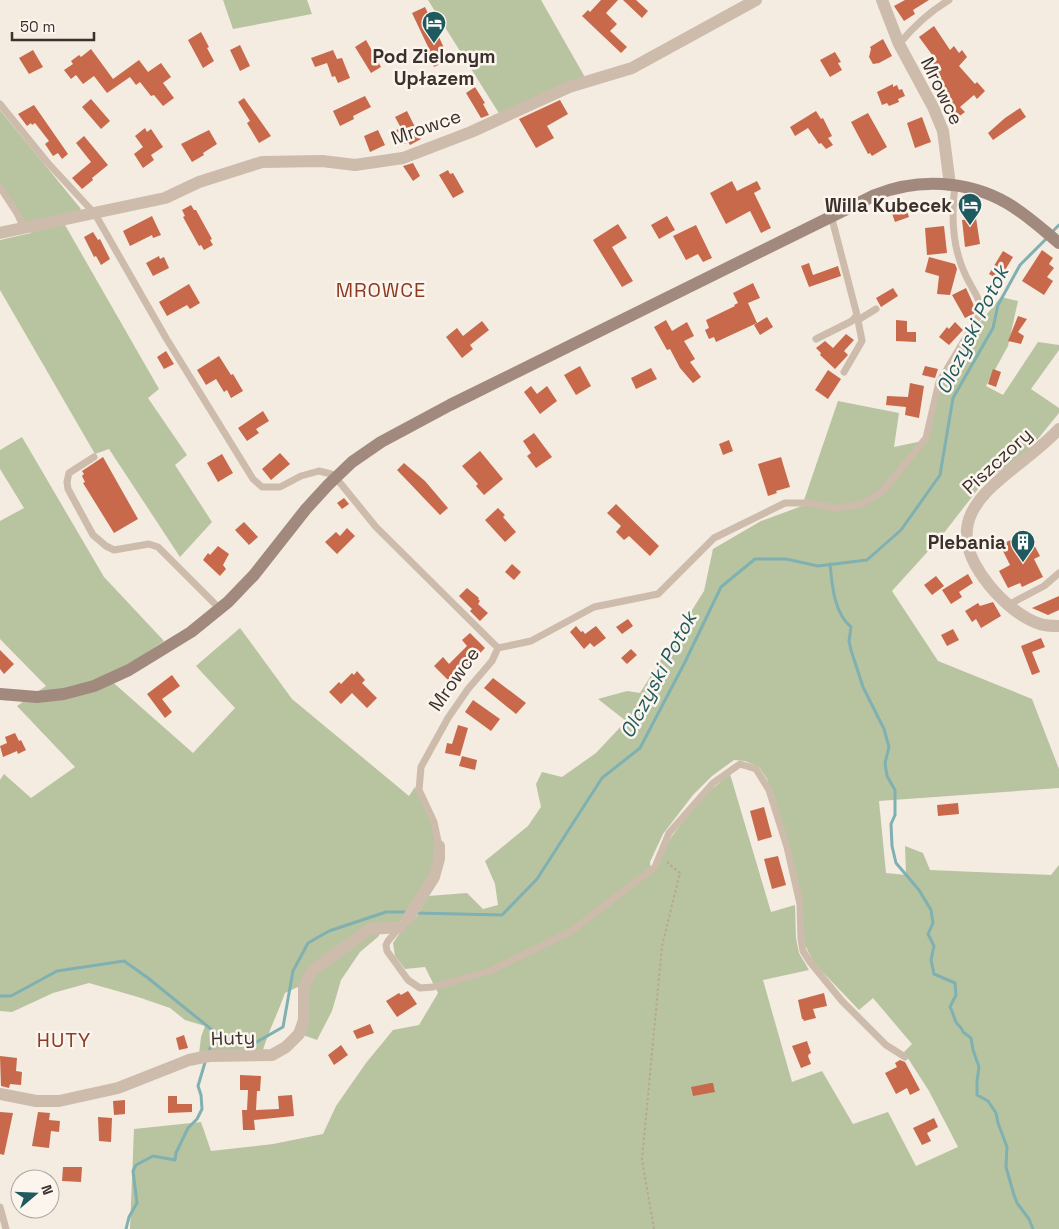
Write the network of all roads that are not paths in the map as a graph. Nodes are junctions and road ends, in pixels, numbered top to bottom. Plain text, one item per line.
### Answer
1 (756, 0) edge
2 (882, 0) edge
3 (950, 0) edge
4 (899, 44) junction
5 (0, 104) edge
6 (952, 185) junction
7 (0, 187) edge
8 (95, 214) junction
9 (830, 217) junction
10 (24, 228) junction
11 (0, 233) edge
12 (1059, 243) edge
13 (876, 309) dead end
14 (857, 318) junction
15 (816, 339) dead end
16 (844, 372) dead end
17 (1059, 428) edge
18 (94, 457) dead end
19 (335, 478) junction
20 (1059, 572) edge
21 (1008, 605) junction
22 (220, 609) junction
23 (1059, 626) edge
24 (498, 648) junction
25 (0, 694) edge
26 (439, 846) joint
27 (404, 923) junction
28 (906, 1057) dead end
29 (0, 1094) edge
30 (0, 1206) edge
31 (6, 1229) edge

1 - 8 street, Mrowce
2 - 4 street, Mrowce
3 - 4 lane, Mrowce
4 - 6 street, Mrowce
5 - 8 lane
6 - 9 street
6 - 12 street
6 - 24 lane
7 - 10 lane
8 - 10 street, Mrowce
8 - 19 lane
9 - 14 lane
9 - 19 street
10 - 11 street, Mrowce
13 - 14 lane
14 - 15 lane
14 - 16 lane
17 - 21 street, Piszczory
18 - 22 lane
19 - 22 street
19 - 24 lane, Mrowce
20 - 21 lane
21 - 23 street, Piszczory
22 - 25 street
24 - 26 lane, Mrowce
26 - 27 street, Mrowce
27 - 28 lane
27 - 29 street, Huty
30 - 31 lane

